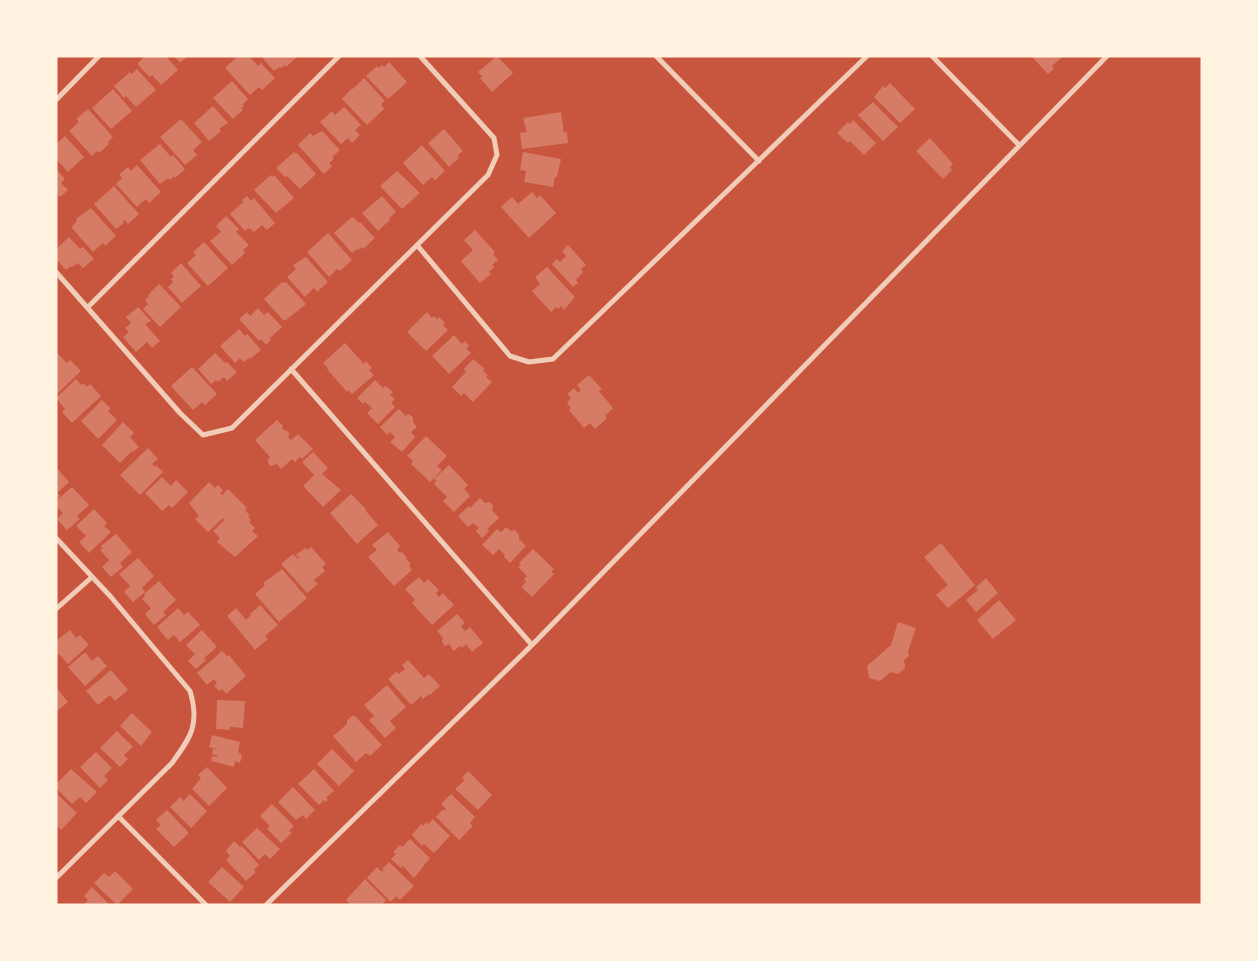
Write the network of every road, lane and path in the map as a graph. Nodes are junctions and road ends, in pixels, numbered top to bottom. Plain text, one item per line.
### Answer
1 (99, 56) edge
2 (339, 56) edge
3 (420, 56) edge
4 (656, 56) edge
5 (867, 56) edge
6 (932, 56) edge
7 (1108, 56) edge
8 (56, 100) edge
9 (1020, 145) junction
10 (759, 161) junction
11 (417, 245) junction
12 (56, 272) edge
13 (88, 307) junction
14 (291, 370) junction
15 (56, 538) edge
16 (92, 577) junction
17 (56, 609) edge
18 (532, 645) junction
19 (118, 816) junction
20 (56, 878) edge
21 (206, 905) edge
22 (266, 905) edge

1 - 8 street
2 - 13 street
3 - 11 street
4 - 10 street
5 - 10 street
6 - 9 street
7 - 9 street
9 - 18 street
10 - 11 street
11 - 14 street
12 - 13 street
13 - 14 street
14 - 18 street
15 - 16 street
16 - 17 street
16 - 19 street
18 - 22 street
19 - 20 street
19 - 21 street

